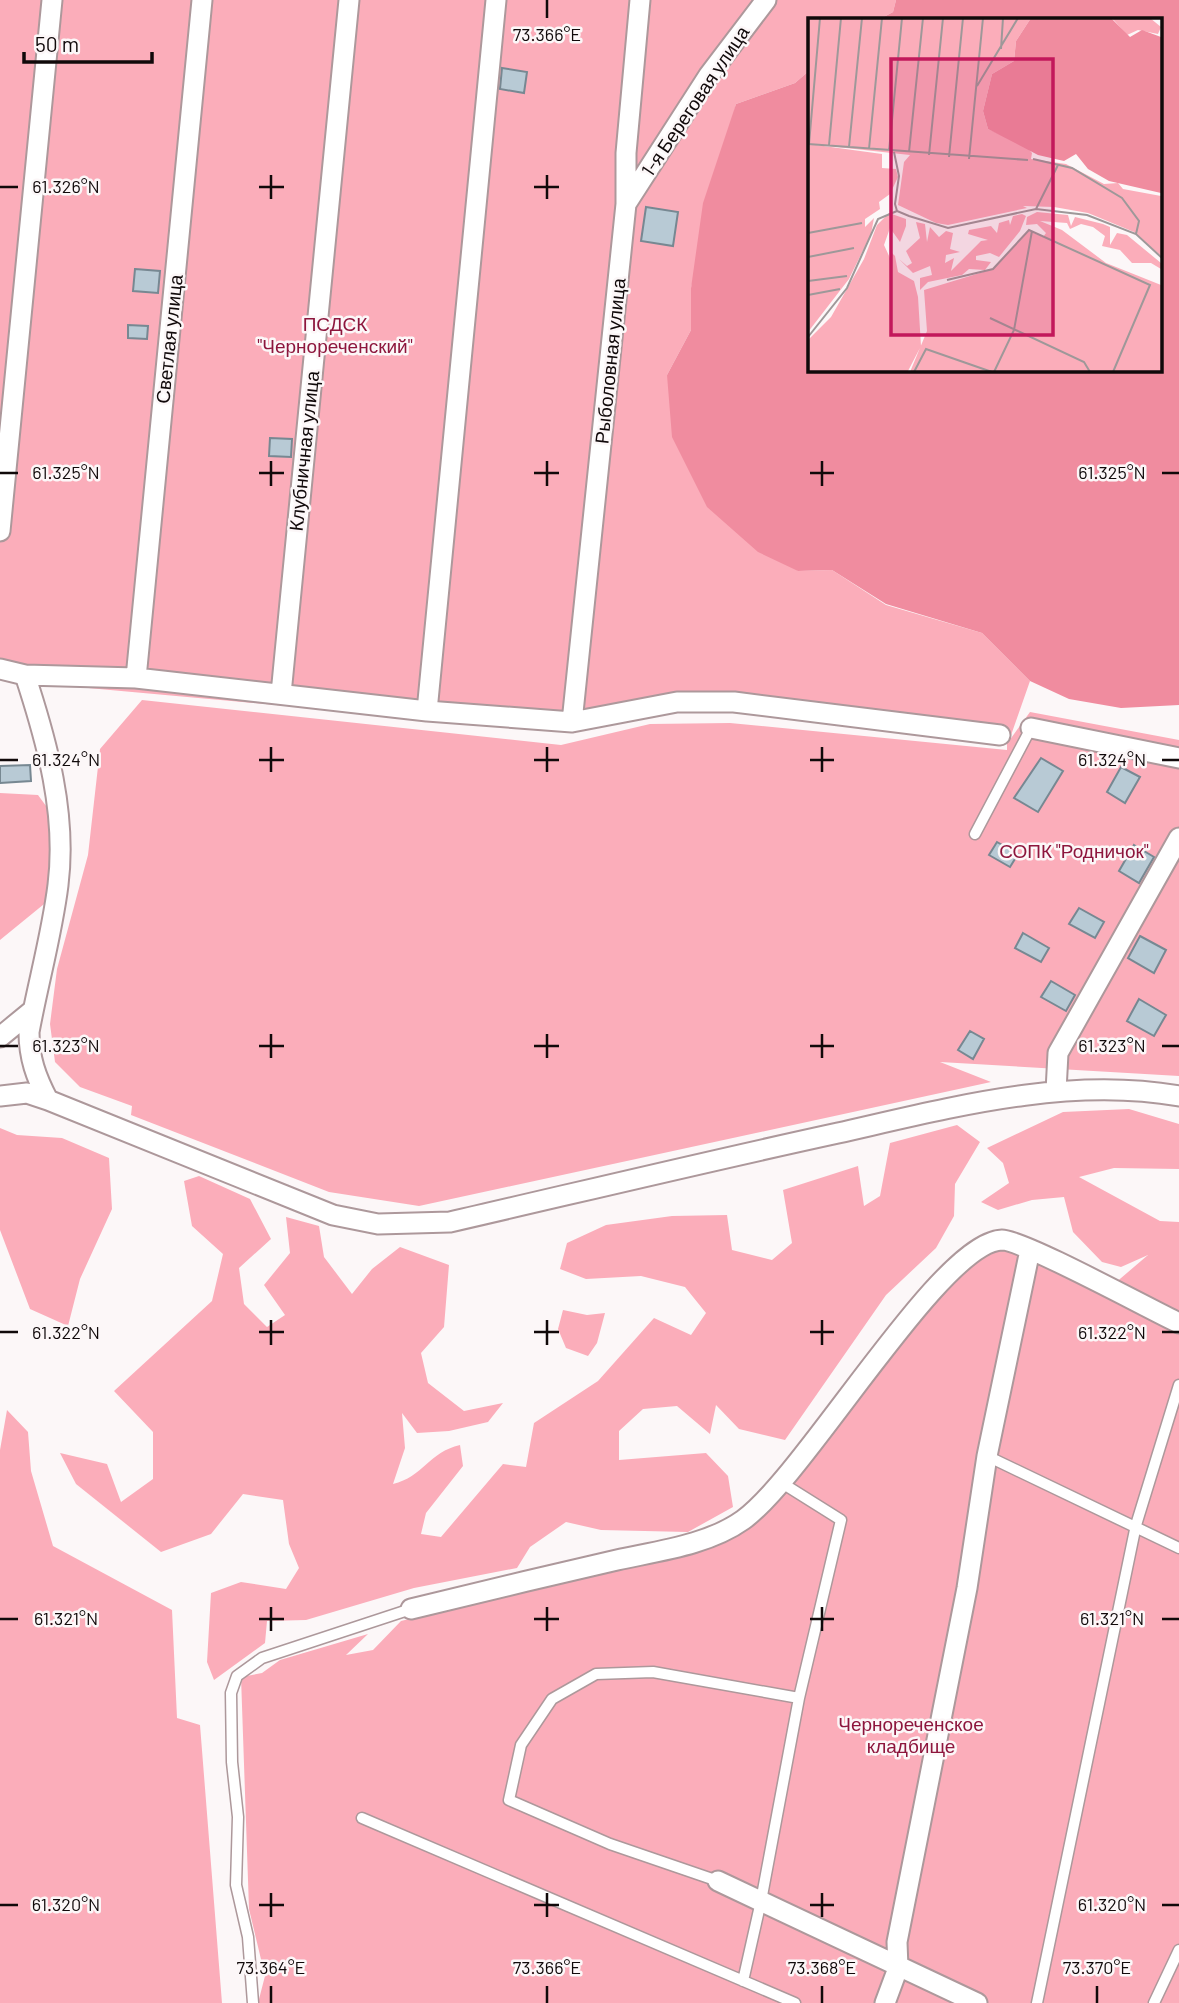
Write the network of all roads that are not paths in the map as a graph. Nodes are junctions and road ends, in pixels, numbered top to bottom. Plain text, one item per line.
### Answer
1 (52, 0) edge
2 (202, 0) edge
3 (348, 0) edge
4 (496, 0) edge
5 (640, 0) edge
6 (766, 0) edge
7 (626, 204) junction
8 (0, 531) edge
9 (0, 669) edge
10 (24, 675) junction
11 (136, 678) junction
12 (281, 694) junction
13 (427, 711) junction
14 (572, 722) junction
15 (1031, 728) joint
16 (1000, 735) dead end
17 (1179, 758) edge
18 (975, 834) dead end
19 (1179, 838) edge
20 (33, 1010) junction
21 (0, 1037) edge
22 (1056, 1091) junction
23 (2, 1093) edge
24 (1179, 1096) edge
25 (48, 1100) junction
26 (1030, 1250) junction
27 (1179, 1323) edge
28 (1179, 1385) edge
29 (987, 1456) junction
30 (782, 1483) junction
31 (1136, 1525) junction
32 (1179, 1548) edge
33 (411, 1609) joint
34 (799, 1698) junction
35 (362, 1818) dead end
36 (718, 1881) joint
37 (761, 1902) junction
38 (1179, 1950) edge
39 (898, 1969) junction
40 (743, 1980) junction
41 (253, 2003) edge
42 (795, 2003) edge
43 (885, 2003) edge
44 (977, 2003) edge
45 (1037, 2003) edge
46 (1154, 2003) edge

1 - 8 street
2 - 11 street, Светлая улица
3 - 12 street, Клубничная улица
4 - 13 street
5 - 7 street, Рыболовная улица
6 - 7 street, 1-я Береговая улица
7 - 14 street, Рыболовная улица
9 - 10 street
10 - 11 street
10 - 20 street
11 - 12 street
12 - 13 street
13 - 14 street
14 - 16 street
15 - 17 street
15 - 18 lane
19 - 22 street
20 - 21 street
20 - 25 street
22 - 24 street
22 - 25 street
23 - 25 street
26 - 27 street
26 - 29 street
26 - 30 street
28 - 31 lane
29 - 31 lane
29 - 39 street
30 - 33 street
30 - 34 lane
31 - 32 lane
31 - 45 lane
33 - 41 lane
34 - 36 lane
34 - 37 lane
35 - 40 lane
36 - 37 street
37 - 39 street
37 - 40 lane
38 - 46 lane
39 - 43 street
39 - 44 street
40 - 42 lane

